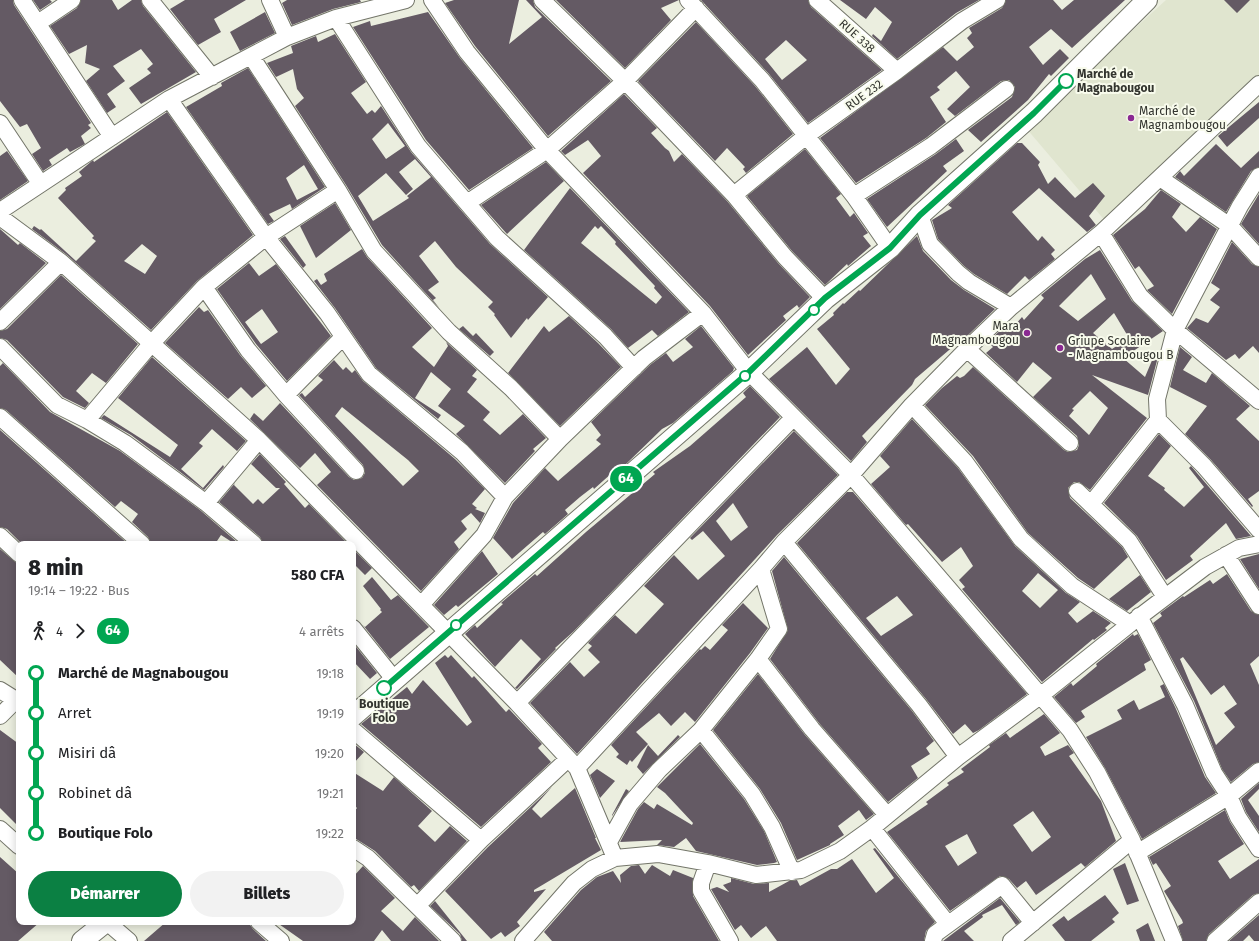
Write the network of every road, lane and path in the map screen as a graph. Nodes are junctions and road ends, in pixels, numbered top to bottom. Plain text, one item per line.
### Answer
1 (22, 0) edge
2 (72, 0) edge
3 (150, 0) edge
4 (270, 0) edge
5 (406, 0) edge
6 (432, 0) edge
7 (542, 0) edge
8 (818, 0) edge
9 (997, 0) edge
10 (1147, 0) edge
11 (379, 3) edge
12 (692, 4) edge
13 (336, 18) junction
14 (38, 23) junction
15 (287, 37) junction
16 (251, 56) junction
17 (897, 71) junction
18 (212, 77) junction
19 (625, 81) junction
20 (1259, 84) edge
21 (1006, 89) dead end
22 (169, 99) junction
23 (0, 123) edge
24 (806, 136) junction
25 (112, 137) junction
26 (547, 150) junction
27 (1259, 176) edge
28 (1160, 178) junction
29 (40, 183) junction
30 (338, 190) junction
31 (734, 195) junction
32 (854, 196) junction
33 (468, 203) junction
34 (0, 211) edge
35 (920, 215) junction
36 (0, 217) edge
37 (1230, 226) junction
38 (1100, 233) junction
39 (266, 237) junction
40 (890, 248) junction
41 (1259, 258) edge
42 (61, 262) junction
43 (204, 287) junction
44 (825, 298) junction
45 (1011, 307) junction
46 (703, 313) junction
47 (0, 322) edge
48 (1175, 330) junction
49 (343, 337) junction
50 (151, 344) junction
51 (0, 347) edge
52 (967, 349) junction
53 (634, 368) junction
54 (749, 372) junction
55 (286, 395) junction
56 (1259, 401) edge
57 (912, 406) junction
58 (0, 417) edge
59 (793, 418) junction
60 (87, 420) junction
61 (1158, 420) junction
62 (560, 439) junction
63 (259, 440) junction
64 (1070, 444) dead end
65 (356, 471) dead end
66 (851, 475) junction
67 (1077, 490) dead end
68 (505, 497) junction
69 (206, 503) junction
70 (1091, 504) junction
71 (1259, 530) edge
72 (0, 536) edge
73 (139, 541) edge
74 (250, 541) edge
75 (784, 542) junction
76 (1259, 544) edge
77 (16, 551) edge
78 (1226, 555) junction
79 (761, 569) junction
80 (1165, 597) junction
81 (421, 605) junction
82 (1259, 606) edge
83 (1134, 620) junction
84 (356, 632) edge
85 (448, 632) junction
86 (758, 660) junction
87 (394, 679) junction
88 (0, 680) edge
89 (0, 690) edge
90 (1040, 696) junction
91 (16, 700) edge
92 (16, 701) edge
93 (517, 703) junction
94 (16, 704) edge
95 (356, 713) edge
96 (0, 716) edge
97 (701, 730) junction
98 (356, 733) edge
99 (958, 757) junction
100 (572, 763) junction
101 (1259, 771) edge
102 (1229, 796) junction
103 (887, 815) junction
104 (872, 828) junction
105 (0, 829) edge
106 (481, 840) junction
107 (610, 842) junction
108 (16, 843) edge
109 (1134, 846) junction
110 (1259, 849) edge
111 (356, 850) edge
112 (615, 858) junction
113 (708, 863) junction
114 (792, 872) junction
115 (1259, 902) edge
116 (418, 905) junction
117 (1033, 923) junction
118 (948, 924) junction
119 (102, 925) edge
120 (110, 925) edge
121 (262, 925) edge
122 (82, 941) edge
123 (129, 941) edge
124 (281, 941) edge
125 (453, 941) edge
126 (523, 941) edge
127 (730, 941) edge
128 (933, 941) edge
129 (1011, 941) edge
130 (1174, 941) edge
131 (1215, 941) edge

1 - 14 street
2 - 14 street
3 - 18 street
4 - 15 street
5 - 11 street
6 - 26 street
7 - 19 street
8 - 17 street, RUE 338
9 - 17 street, RUE 232
10 - 35 street
11 - 13 street
12 - 19 street
12 - 24 street
13 - 15 street
13 - 33 street
14 - 25 street
15 - 16 street
16 - 18 street
16 - 30 street
17 - 24 street, RUE 232
18 - 22 street
19 - 26 street
19 - 31 street
20 - 28 street
21 - 32 street
22 - 25 street
22 - 39 street
23 - 29 street
24 - 31 street, RUE 232
24 - 32 street
25 - 29 street
26 - 33 street
26 - 46 street
27 - 37 street
28 - 37 street
28 - 38 street
29 - 34 street
30 - 39 street
30 - 62 street
31 - 44 street
32 - 40 street
33 - 53 street
35 - 40 street
35 - 45 street
36 - 42 street
37 - 41 street
37 - 48 street
38 - 45 street
38 - 48 street
39 - 43 street
39 - 49 street
40 - 44 street
42 - 47 street
42 - 50 street
43 - 50 street
43 - 55 street
44 - 54 street
45 - 52 street
46 - 53 street
46 - 54 street
48 - 56 street
48 - 61 street
49 - 55 street
49 - 68 street
50 - 60 street
50 - 63 street
51 - 60 street
52 - 57 street
52 - 64 street
53 - 62 street
54 - 59 street
54 - 85 street
55 - 65 street
57 - 66 street
57 - 83 street
58 - 73 street
59 - 66 street
59 - 93 street
60 - 69 street
61 - 70 street
61 - 71 street
62 - 68 street
63 - 69 street
63 - 81 street
66 - 75 street
66 - 90 street
67 - 70 street
68 - 81 street
69 - 74 street
70 - 80 street
72 - 77 street
75 - 79 street
75 - 99 street
76 - 78 street
78 - 80 street
78 - 82 street
79 - 86 street
79 - 100 street
80 - 83 street
81 - 85 street
83 - 90 street
83 - 102 street
84 - 87 street
85 - 87 street
85 - 93 street
86 - 97 street
86 - 103 street
87 - 95 street
88 - 91 street
89 - 92 street
90 - 99 street
90 - 109 street
93 - 100 street
94 - 96 street
97 - 107 street
97 - 114 street
98 - 106 street
99 - 103 street
100 - 106 street
100 - 107 street
101 - 102 street
102 - 109 street
102 - 110 street
103 - 104 street
104 - 114 street
104 - 118 street
105 - 108 street
106 - 116 street
107 - 112 street
109 - 117 street
109 - 130 street
111 - 116 street
112 - 113 street
112 - 126 street
113 - 114 street
113 - 127 street
115 - 131 street
116 - 125 street
117 - 118 street
117 - 129 street
118 - 128 street
119 - 122 street
120 - 123 street
121 - 124 street

